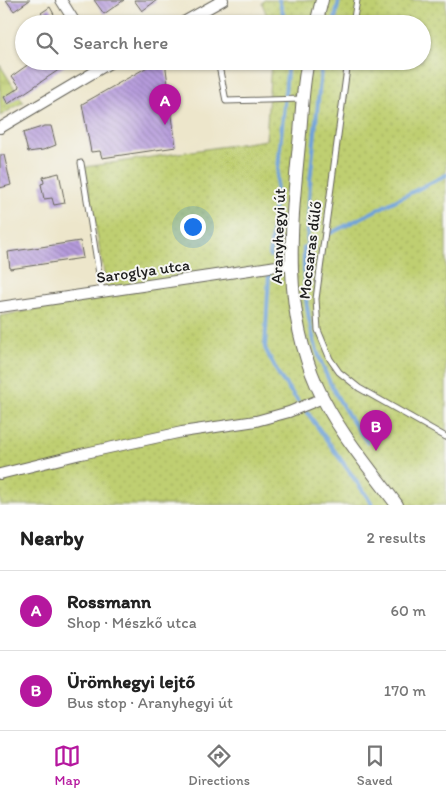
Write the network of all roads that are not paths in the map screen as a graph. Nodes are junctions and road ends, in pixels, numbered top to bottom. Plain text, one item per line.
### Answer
1 (61, 0) edge
2 (223, 0) edge
3 (322, 0) edge
4 (357, 0) edge
5 (70, 15) edge
6 (196, 15) edge
7 (318, 15) edge
8 (354, 15) edge
9 (95, 70) edge
10 (220, 70) edge
11 (307, 70) edge
12 (347, 70) edge
13 (304, 99) junction
14 (0, 128) edge
15 (81, 163) dead end
16 (290, 264) junction
17 (102, 292) junction
18 (0, 307) edge
19 (323, 398) junction
20 (446, 437) edge
21 (0, 474) edge
22 (397, 505) edge

1 - 5 street
2 - 6 street
3 - 7 street
4 - 8 lane
9 - 14 street
10 - 13 lane
11 - 13 street, Aranyhegyi út
12 - 20 lane, Mocsaras dűlő
13 - 16 street, Aranyhegyi út
15 - 17 lane
16 - 17 street, Saroglya utca
16 - 19 street, Aranyhegyi út
17 - 18 street, Saroglya utca
19 - 21 street
19 - 22 street, Aranyhegyi út

